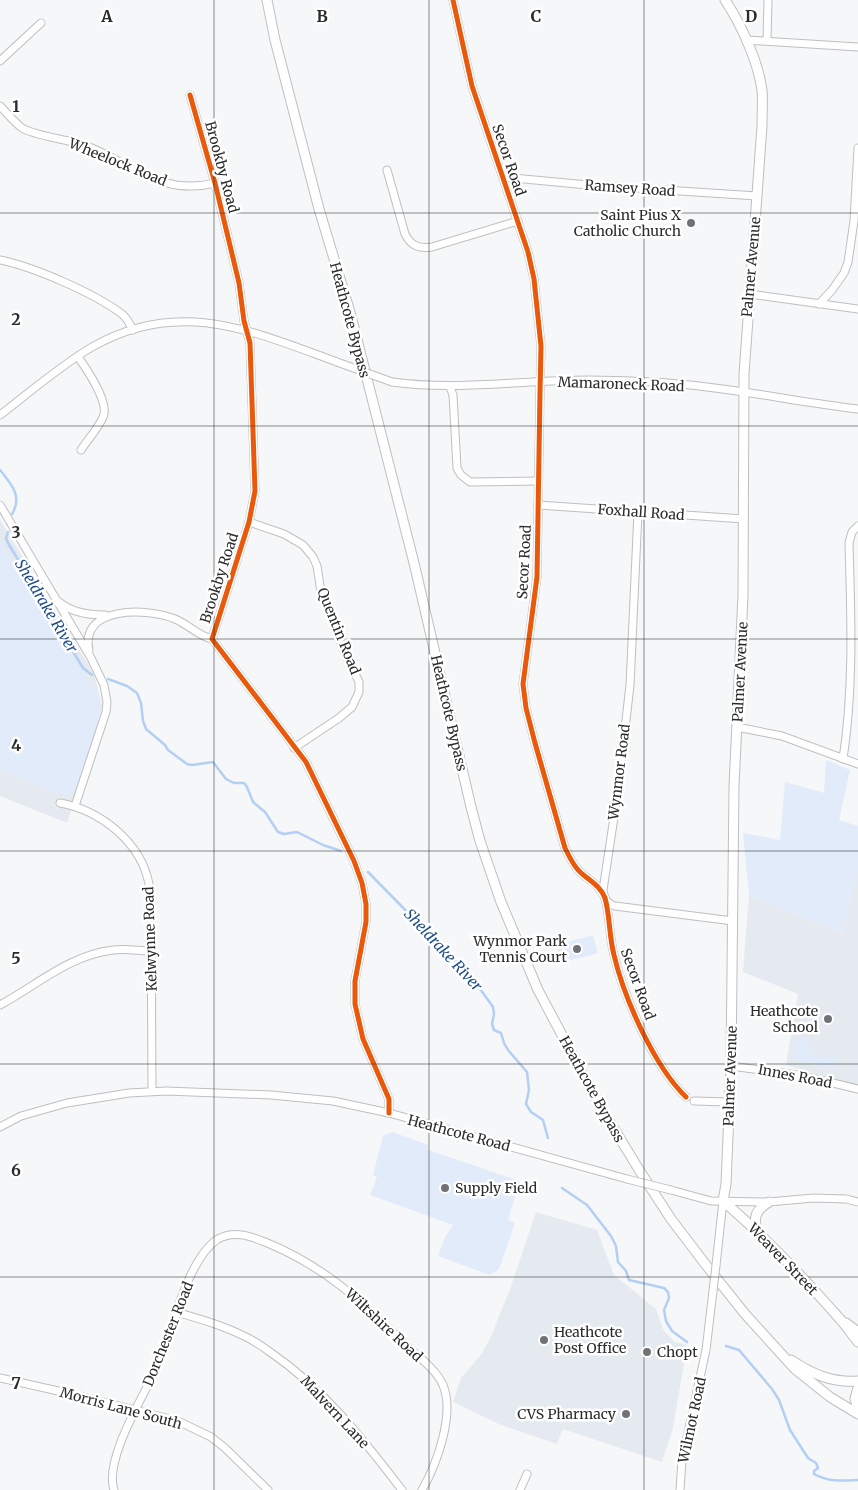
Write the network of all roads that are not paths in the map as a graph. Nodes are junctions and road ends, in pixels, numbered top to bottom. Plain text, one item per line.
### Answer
1 (267, 0) edge
2 (453, 0) edge
3 (725, 0) edge
4 (768, 0) edge
5 (41, 23) dead end
6 (746, 40) junction
7 (767, 41) junction
8 (858, 47) edge
9 (0, 61) edge
10 (190, 95) dead end
11 (0, 106) edge
12 (858, 148) edge
13 (387, 170) dead end
14 (503, 178) junction
15 (215, 183) junction
16 (757, 196) junction
17 (518, 221) junction
18 (0, 260) edge
19 (749, 294) junction
20 (819, 304) junction
21 (858, 309) edge
22 (133, 330) junction
23 (246, 330) junction
24 (78, 357) junction
25 (540, 382) junction
26 (450, 387) junction
27 (743, 392) junction
28 (858, 409) edge
29 (0, 415) edge
30 (82, 450) dead end
31 (538, 480) junction
32 (0, 505) edge
33 (538, 505) junction
34 (638, 512) junction
35 (744, 519) junction
36 (249, 522) junction
37 (858, 526) edge
38 (55, 598) junction
39 (108, 615) junction
40 (212, 639) junction
41 (91, 658) junction
42 (737, 727) junction
43 (294, 748) junction
44 (843, 758) junction
45 (858, 764) edge
46 (60, 803) dead end
47 (76, 806) junction
48 (604, 897) junction
49 (733, 921) junction
50 (152, 951) junction
51 (0, 1005) edge
52 (731, 1066) junction
53 (858, 1089) edge
54 (152, 1091) junction
55 (686, 1097) dead end
56 (694, 1101) dead end
57 (729, 1102) junction
58 (390, 1113) junction
59 (0, 1126) edge
60 (723, 1201) junction
61 (769, 1202) junction
62 (858, 1202) edge
63 (757, 1232) junction
64 (218, 1239) joint
65 (176, 1312) junction
66 (841, 1320) junction
67 (858, 1332) edge
68 (858, 1342) edge
69 (706, 1350) joint
70 (785, 1357) junction
71 (0, 1378) edge
72 (858, 1381) edge
73 (858, 1388) edge
74 (858, 1408) edge
75 (137, 1410) junction
76 (858, 1414) edge
77 (527, 1474) dead end
78 (114, 1490) edge
79 (268, 1490) edge
80 (402, 1490) edge
81 (422, 1490) edge
82 (520, 1490) edge
83 (680, 1490) edge

1 - 70 main road, Heathcote Bypass
2 - 14 street, Secor Road
3 - 6 main road, Palmer Avenue
4 - 7 street
5 - 9 street
6 - 7 street
6 - 16 main road, Palmer Avenue
7 - 8 street
10 - 15 street, Brookby Road
11 - 15 street, Wheelock Road
12 - 20 street
13 - 17 street
14 - 16 street, Ramsey Road
14 - 17 street, Secor Road
15 - 23 street, Brookby Road
16 - 19 main road, Palmer Avenue
17 - 25 street, Secor Road
18 - 22 street
19 - 20 street
19 - 27 main road, Palmer Avenue
20 - 21 street
22 - 23 street, Mamaroneck Road
22 - 24 street, Mamaroneck Road
23 - 26 street, Mamaroneck Road, bridge
23 - 36 street, Brookby Road
24 - 29 street, Mamaroneck Road
24 - 30 street
25 - 26 street, Mamaroneck Road
25 - 27 street, Mamaroneck Road
25 - 31 street, Secor Road
26 - 31 street
27 - 28 street, Mamaroneck Road
27 - 35 main road, Palmer Avenue
31 - 33 street, Secor Road
32 - 38 street
33 - 34 street, Foxhall Road
33 - 48 street, Secor Road
34 - 35 street, Foxhall Road
34 - 48 street, Wynmor Road
35 - 42 main road, Palmer Avenue
36 - 40 street, Brookby Road
36 - 43 street, Quentin Road
37 - 44 street
38 - 39 street
38 - 41 street
39 - 40 street
39 - 41 street
40 - 43 street, Brookby Road
41 - 47 street
42 - 44 street
42 - 49 main road, Palmer Avenue
43 - 58 street, Brookby Road
44 - 45 street
46 - 47 street, Kelwynne Road
47 - 50 street, Kelwynne Road
48 - 49 street
48 - 55 street, Secor Road
49 - 52 main road, Palmer Avenue
50 - 51 street
50 - 54 street, Kelwynne Road
52 - 53 street, Innes Road
52 - 57 main road, Palmer Avenue
54 - 58 street, Heathcote Road
54 - 59 street, Heathcote Road
56 - 57 street
57 - 60 main road, Palmer Avenue
58 - 60 street, Heathcote Road, bridge
60 - 61 street, Heathcote Road
60 - 63 main road, Weaver Street
60 - 69 street, Palmer Avenue, bridge
61 - 62 street, Heathcote Road
61 - 63 main road
63 - 66 main road, Weaver Street
64 - 65 street, Dorchester Road
64 - 81 street, Wiltshire Road
65 - 75 street, Dorchester Road
65 - 80 street, Malvern Lane
66 - 67 main road, Weaver Street
66 - 68 main road, Weaver Street
69 - 83 street, Wilmot Road
70 - 72 main road, Heathcote Bypass
70 - 76 main road, Heathcote Bypass
71 - 75 street, Morris Lane South
73 - 74 main road
75 - 78 street, Dorchester Road
75 - 79 street, Morris Lane South
77 - 82 street

